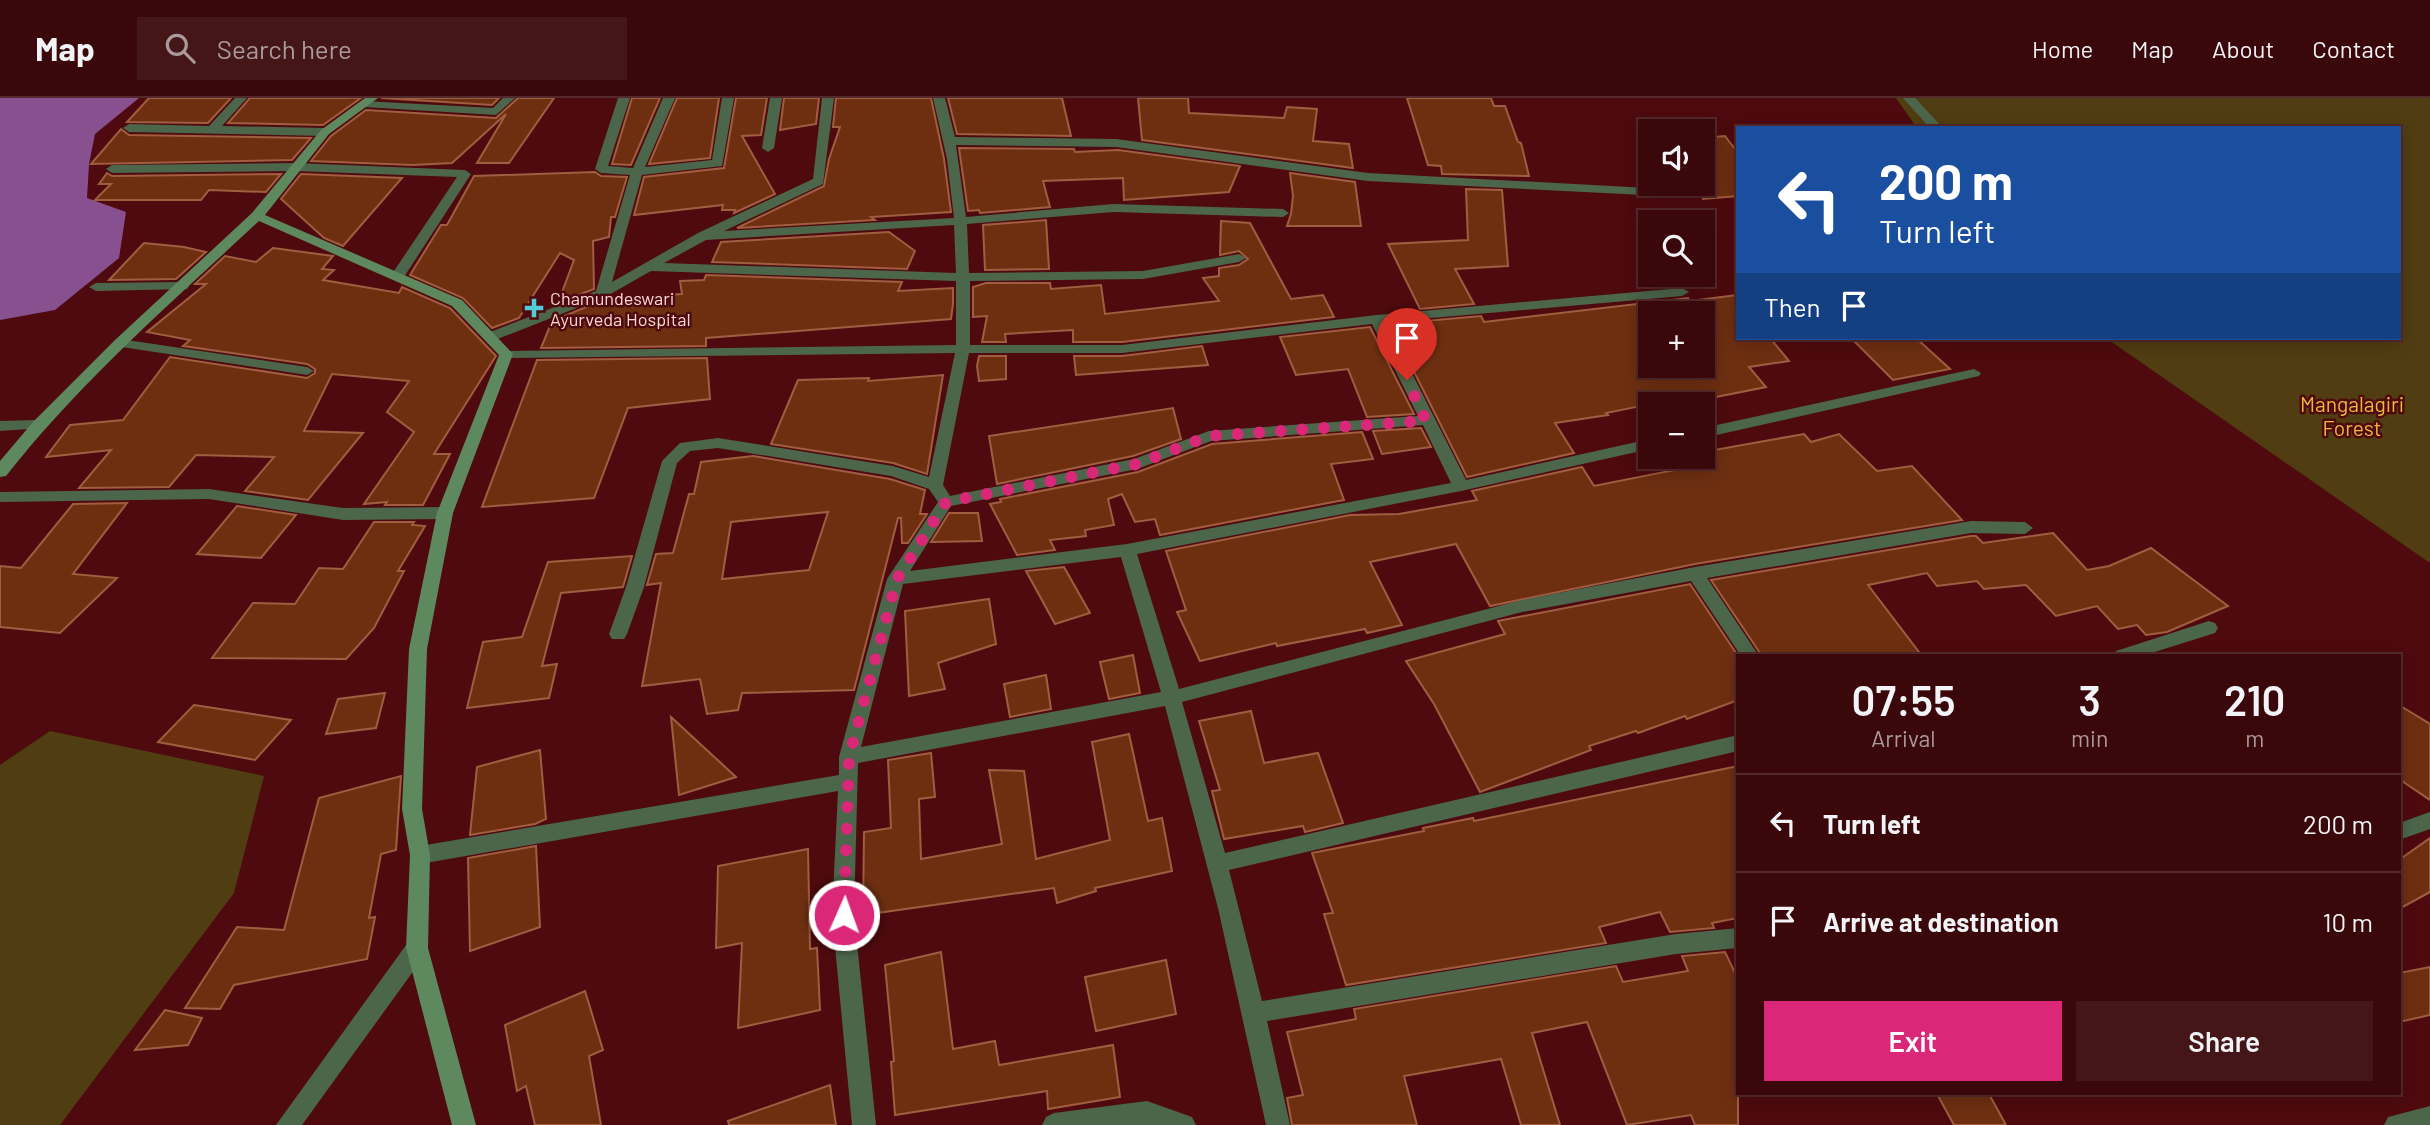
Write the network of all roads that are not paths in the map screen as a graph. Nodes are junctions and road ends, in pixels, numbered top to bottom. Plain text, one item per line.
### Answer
1 (241, 98) edge
2 (509, 98) edge
3 (624, 98) edge
4 (669, 98) edge
5 (728, 98) edge
6 (776, 98) edge
7 (828, 98) edge
8 (939, 98) edge
9 (1909, 98) edge
10 (368, 101) edge
11 (1935, 126) edge
12 (129, 128) dead end
13 (212, 130) junction
14 (324, 132) junction
15 (952, 141) junction
16 (768, 148) dead end
17 (296, 167) junction
18 (112, 169) dead end
19 (637, 172) junction
20 (1638, 191) edge
21 (1283, 213) dead end
22 (257, 216) junction
23 (960, 221) junction
24 (703, 236) junction
25 (1239, 258) dead end
26 (650, 267) junction
27 (397, 277) junction
28 (964, 277) junction
29 (182, 286) junction
30 (96, 287) dead end
31 (1682, 292) dead end
32 (602, 293) junction
33 (1377, 319) junction
34 (489, 337) junction
35 (120, 343) junction
36 (963, 349) junction
37 (506, 354) junction
38 (307, 371) dead end
39 (1974, 373) dead end
40 (1426, 421) junction
41 (38, 425) junction
42 (0, 426) edge
43 (1715, 430) edge
44 (1638, 447) edge
45 (0, 472) edge
46 (935, 485) junction
47 (1461, 486) junction
48 (0, 498) edge
49 (946, 502) junction
50 (444, 513) junction
51 (2025, 528) dead end
52 (1127, 550) junction
53 (1695, 573) junction
54 (897, 579) junction
55 (2209, 628) dead end
56 (618, 634) dead end
57 (1748, 654) edge
58 (2128, 654) edge
59 (1174, 697) junction
60 (1736, 743) edge
61 (849, 757) junction
62 (848, 781) junction
63 (2430, 820) edge
64 (2401, 831) edge
65 (420, 855) junction
66 (1216, 864) junction
67 (1736, 938) edge
68 (417, 948) junction
69 (1255, 1013) junction
70 (2430, 1118) edge
71 (288, 1125) edge
72 (464, 1125) edge
73 (864, 1125) edge
74 (1054, 1125) edge
75 (1184, 1125) edge
76 (1278, 1125) edge
77 (2396, 1125) edge

1 - 13 street
2 - 10 street
3 - 19 street
4 - 19 street
5 - 19 street
6 - 16 street
7 - 24 street
8 - 15 street
9 - 11 street
10 - 14 street
12 - 13 street
13 - 14 street
14 - 17 street
15 - 20 street
15 - 23 street
17 - 18 street
17 - 22 street
17 - 27 street
19 - 32 street
21 - 23 street
22 - 27 street
22 - 29 street
23 - 24 street
23 - 28 street
24 - 26 street
25 - 28 street
26 - 28 street
26 - 32 street
27 - 34 street
28 - 36 street
29 - 30 street
29 - 35 street
31 - 33 street
32 - 34 street
33 - 36 street
33 - 40 street
34 - 37 street
35 - 38 street
35 - 41 street
36 - 37 street
36 - 46 street
37 - 50 street
39 - 43 street
40 - 47 street
40 - 49 street
41 - 42 street
41 - 45 street
44 - 47 street
46 - 49 street
46 - 56 street
47 - 52 street
48 - 50 street
49 - 54 street
50 - 65 street
51 - 53 street
52 - 54 street
52 - 59 street
53 - 57 street
53 - 59 street
54 - 61 street
55 - 58 street
59 - 61 street
59 - 66 street
60 - 66 street
61 - 62 street
62 - 65 street
62 - 73 street
63 - 64 street
65 - 68 street
66 - 69 street
67 - 69 street
68 - 71 street
68 - 72 street
69 - 76 street
70 - 77 street
74 - 75 street

